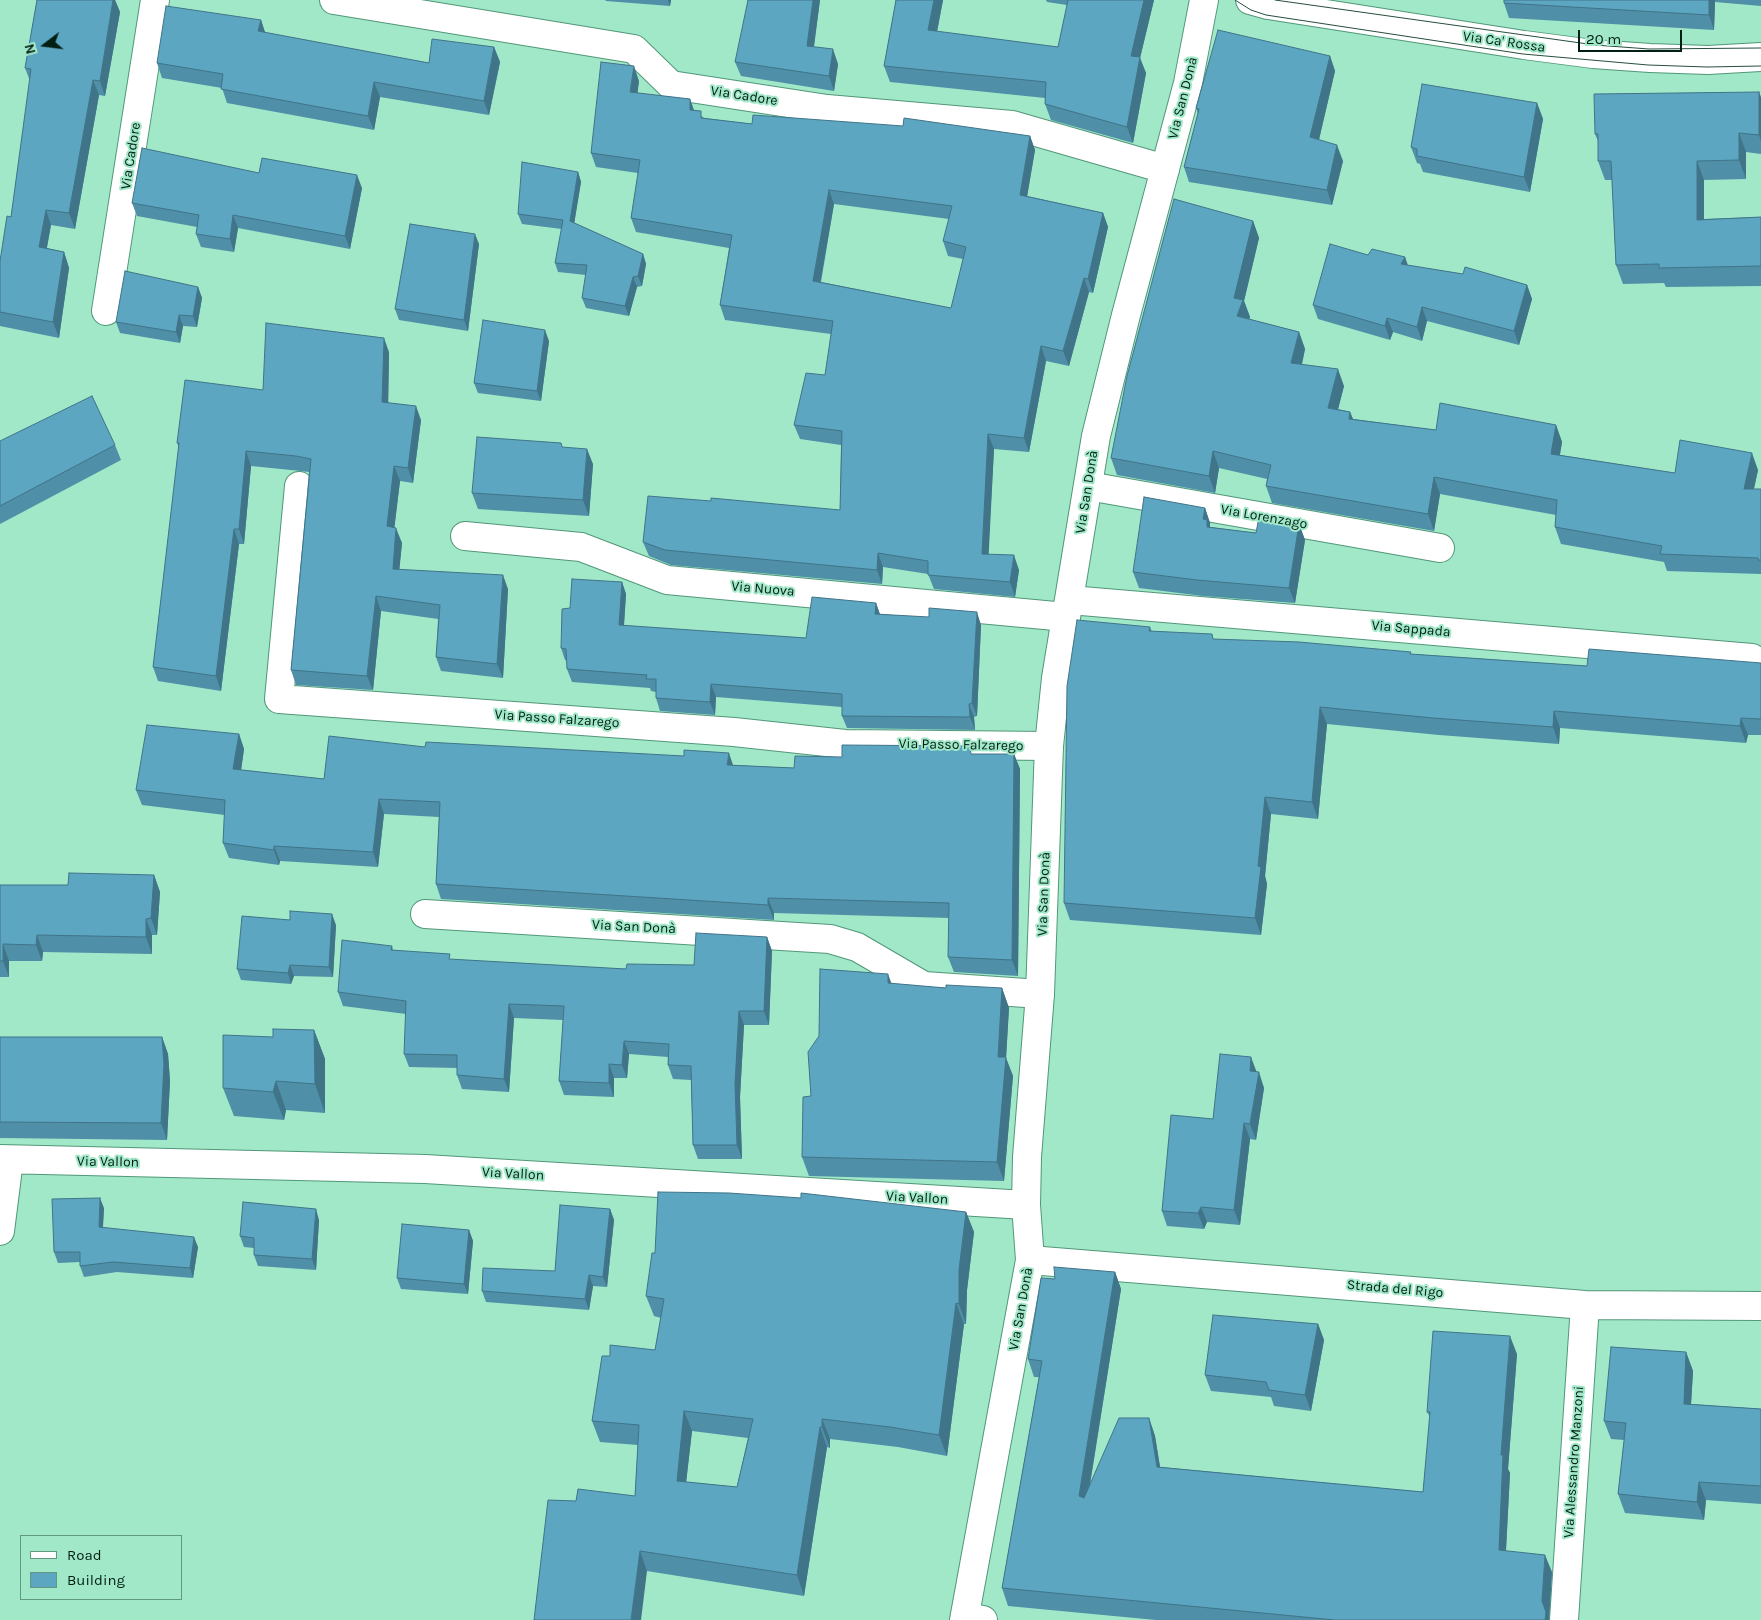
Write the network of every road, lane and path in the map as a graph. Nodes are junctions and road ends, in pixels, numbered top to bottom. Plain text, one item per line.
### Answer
1 (156, 0) edge
2 (334, 0) edge
3 (1204, 0) edge
4 (1250, 0) edge
5 (1761, 57) edge
6 (1165, 169) junction
7 (106, 311) dead end
8 (300, 486) dead end
9 (1088, 486) junction
10 (465, 536) dead end
11 (1440, 548) dead end
12 (1068, 609) junction
13 (1752, 658) dead end
14 (1049, 746) junction
15 (425, 914) dead end
16 (1040, 994) junction
17 (4, 1159) edge
18 (1026, 1205) junction
19 (0, 1232) edge
20 (1030, 1260) junction
21 (1585, 1305) junction
22 (1761, 1306) edge
23 (971, 1619) edge
24 (1564, 1620) edge

1 - 7 street, Via Cadore
2 - 6 street, Via Cadore
3 - 6 street, Via San Donà
4 - 5 street, Via Ca' Rossa
6 - 9 street, Via San Donà
8 - 14 street, Via Passo Falzarego
9 - 11 street, Via Lorenzago
9 - 12 street, Via San Donà
10 - 12 street, Via Nuova
12 - 13 street, Via Sappada
12 - 14 street, Via San Donà
14 - 16 street, Via San Donà
15 - 16 street, Via San Donà
16 - 18 street, Via San Donà
17 - 18 street, Via Vallon
17 - 19 street
18 - 20 street, Via San Donà
20 - 21 street, Strada del Rigo
20 - 23 street, Via San Donà
21 - 22 street, Strada del Rigo
21 - 24 street, Via Alessandro Manzoni

